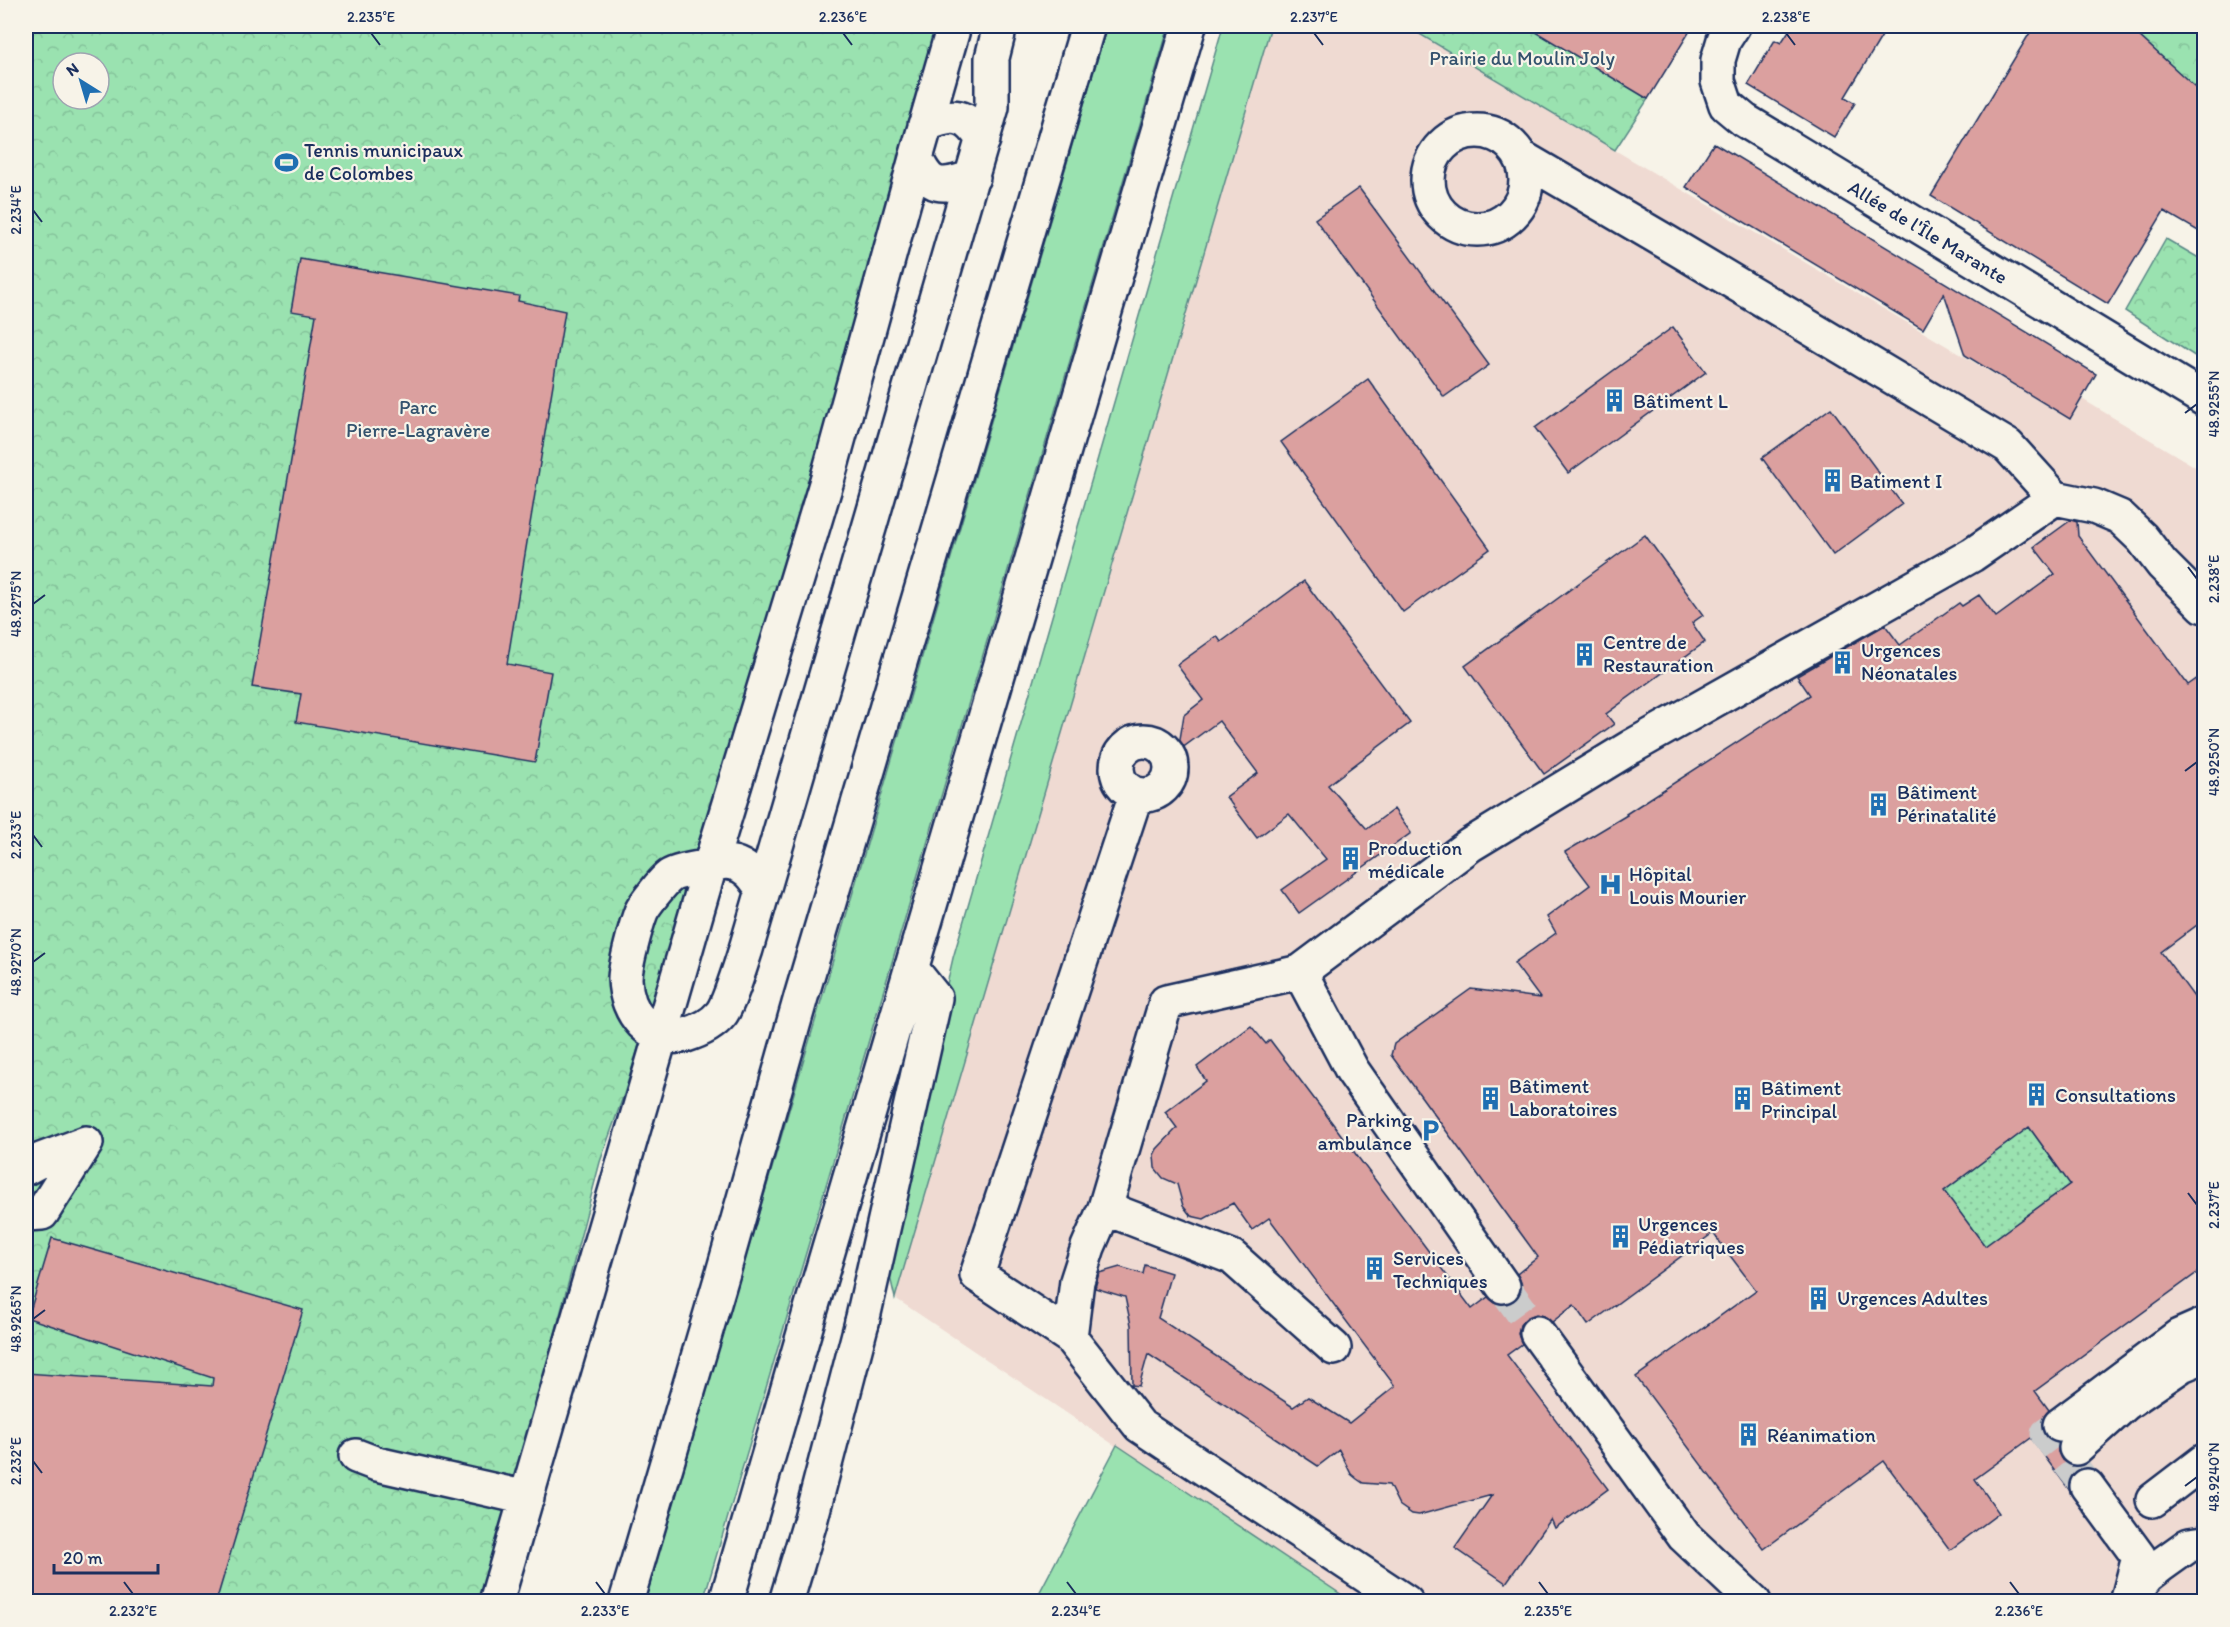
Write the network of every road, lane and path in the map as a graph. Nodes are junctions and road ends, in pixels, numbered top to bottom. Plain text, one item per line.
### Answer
1 (954, 26) edge
2 (1000, 26) edge
3 (1088, 26) edge
4 (1189, 26) edge
5 (1733, 26) edge
6 (926, 124) junction
7 (983, 140) junction
8 (1521, 157) dead end
9 (916, 158) junction
10 (973, 177) junction
11 (2205, 399) edge
12 (2055, 498) junction
13 (2205, 606) edge
14 (1136, 794) dead end
15 (710, 866) junction
16 (763, 891) junction
17 (911, 968) junction
18 (1300, 972) junction
19 (660, 1035) junction
20 (26, 1168) edge
21 (1105, 1208) junction
22 (26, 1214) edge
23 (1503, 1286) tunnel mouth
24 (2205, 1325) edge
25 (1537, 1333) tunnel mouth
26 (1070, 1336) junction
27 (1335, 1348) dead end
28 (2205, 1356) edge
29 (356, 1456) dead end
30 (2205, 1461) edge
31 (2087, 1486) tunnel mouth
32 (527, 1498) junction
33 (2153, 1500) dead end
34 (2204, 1543) edge
35 (2123, 1601) edge
36 (496, 1602) edge
37 (626, 1602) edge
38 (726, 1602) edge
39 (786, 1602) edge
40 (1406, 1602) edge
41 (1754, 1602) edge

1 - 6 main road
2 - 7 main road
3 - 37 main road
4 - 17 main road
5 - 11 main road, Allée de l'Île Marante
6 - 7 main road
6 - 9 main road
7 - 10 main road
8 - 12 main road
9 - 10 main road
9 - 15 main road
10 - 16 main road
12 - 13 main road
12 - 18 main road
14 - 26 main road
15 - 16 main road
15 - 19 main road
15 - 19 main road
16 - 19 main road
17 - 38 main road
17 - 39 main road
18 - 21 main road
18 - 23 main road
19 - 32 main road
20 - 22 main road
21 - 26 main road
21 - 27 main road
24 - 28 main road
25 - 41 main road
26 - 40 main road
29 - 32 main road
30 - 33 main road
31 - 35 main road
32 - 36 main road
34 - 35 main road

